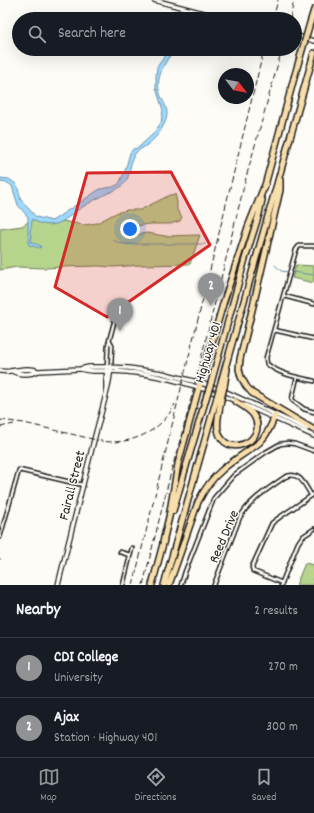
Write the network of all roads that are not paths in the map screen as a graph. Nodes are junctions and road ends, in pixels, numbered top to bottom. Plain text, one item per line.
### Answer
1 (155, 0) edge
2 (314, 10) edge
3 (200, 12) edge
4 (302, 37) edge
5 (314, 41) edge
6 (302, 50) edge
7 (314, 53) edge
8 (300, 56) edge
9 (280, 173) junction
10 (264, 187) junction
11 (314, 246) edge
12 (284, 296) junction
13 (314, 304) edge
14 (116, 315) dead end
15 (274, 330) junction
16 (314, 339) edge
17 (109, 369) junction
18 (0, 371) edge
19 (297, 377) junction
20 (314, 381) edge
21 (200, 385) junction
22 (219, 398) junction
23 (234, 401) junction
24 (314, 412) edge
25 (275, 417) junction
26 (314, 431) edge
27 (314, 436) edge
28 (314, 451) edge
29 (83, 485) junction
30 (314, 494) edge
31 (310, 495) junction
32 (314, 529) edge
33 (0, 537) edge
34 (163, 542) junction
35 (132, 548) dead end
36 (120, 552) dead end
37 (130, 555) junction
38 (281, 584) edge
39 (58, 585) edge
40 (123, 585) edge
41 (152, 585) edge
42 (164, 585) edge
43 (169, 585) edge
44 (181, 585) edge
45 (214, 585) edge

1 - 3 main road
2 - 6 highway, Highway 401, bridge
4 - 5 main road
7 - 9 highway, Highway 401
8 - 10 highway, Highway 401, bridge
9 - 22 highway, Highway 401, bridge
9 - 26 highway
10 - 21 highway
10 - 34 highway, Highway 401, bridge
11 - 12 street
12 - 13 street
12 - 15 street
14 - 17 street
15 - 16 street
15 - 19 street
17 - 18 main road
17 - 21 main road
17 - 29 main road, Fairall Street
19 - 20 street
19 - 24 street
21 - 23 main road
21 - 25 main road
21 - 34 highway
22 - 23 highway
22 - 42 highway, Highway 401
23 - 25 main road
25 - 26 main road
25 - 27 main road
25 - 43 highway
28 - 44 street
29 - 33 street
29 - 39 main road, Fairall Street
30 - 31 street
31 - 38 street
31 - 45 street, Reed Drive
32 - 38 street
34 - 41 highway, Highway 401
35 - 37 street
36 - 37 street
37 - 40 street

